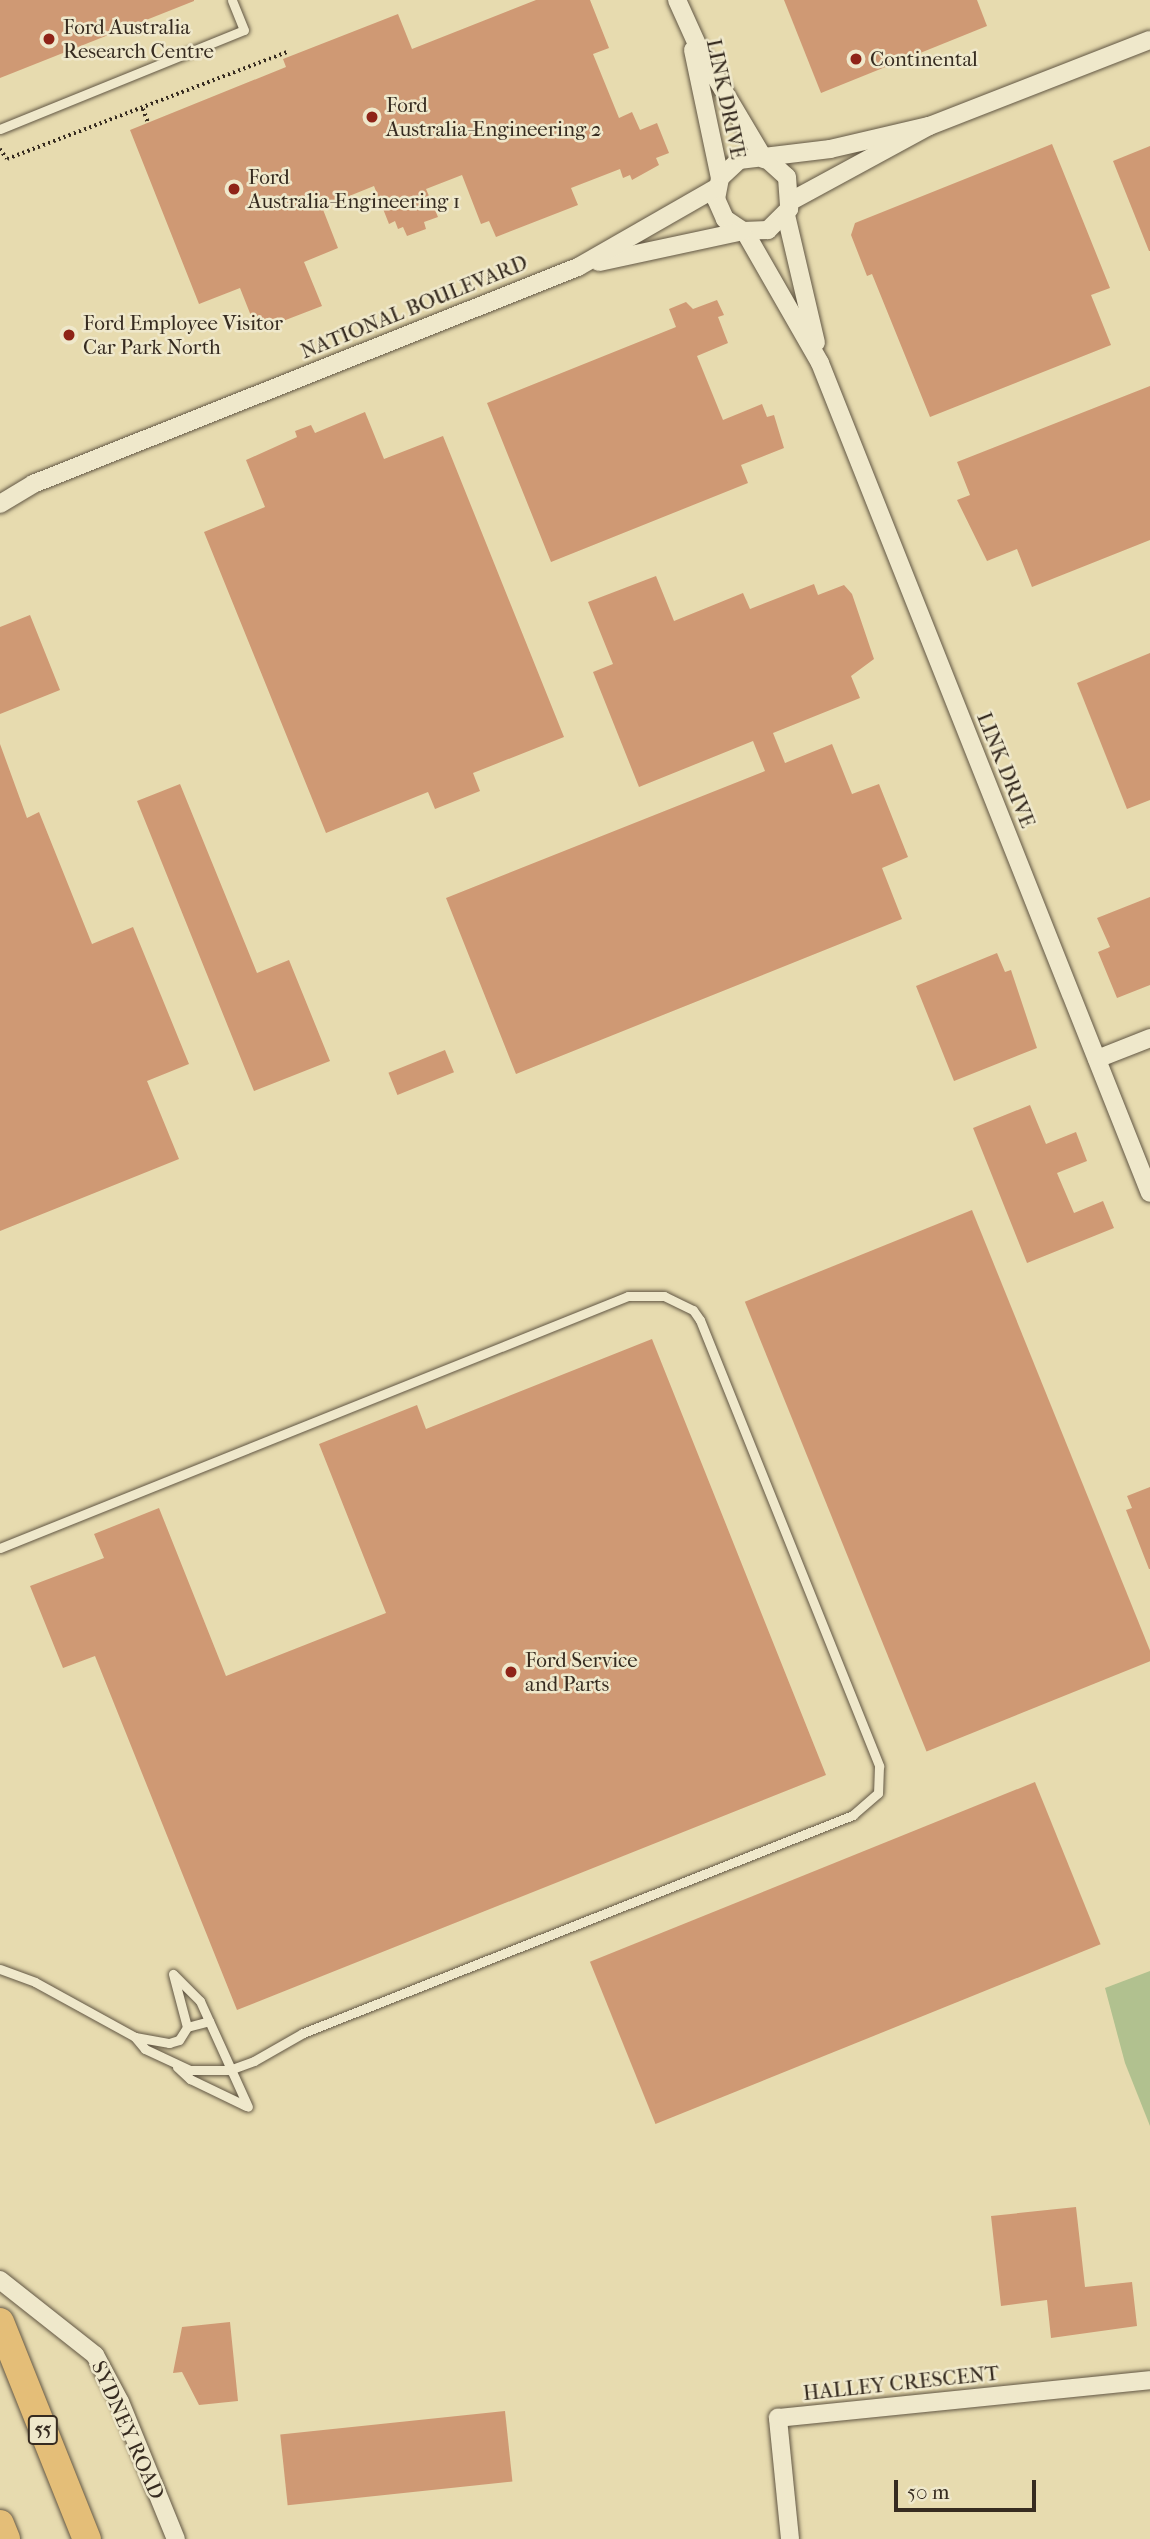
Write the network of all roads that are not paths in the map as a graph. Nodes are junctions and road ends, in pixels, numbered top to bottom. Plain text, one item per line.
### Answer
1 (232, 0) edge
2 (677, 0) edge
3 (688, 29) junction
4 (1150, 40) edge
5 (929, 127) junction
6 (0, 129) edge
7 (766, 160) junction
8 (718, 183) junction
9 (788, 208) junction
10 (744, 231) junction
11 (578, 267) junction
12 (820, 363) junction
13 (33, 484) junction
14 (0, 489) edge
15 (0, 504) edge
16 (1150, 1038) edge
17 (1097, 1059) junction
18 (1150, 1193) edge
19 (0, 1548) edge
20 (0, 1969) edge
21 (209, 2021) junction
22 (187, 2027) junction
23 (135, 2037) junction
24 (173, 2064) junction
25 (229, 2070) junction
26 (0, 2280) edge
27 (0, 2322) edge
28 (1150, 2380) edge
29 (0, 2524) edge
30 (6, 2539) edge
31 (87, 2539) edge
32 (176, 2539) edge
33 (790, 2539) edge

1 - 6 lane
2 - 3 street, LINK DRIVE
3 - 7 street, LINK DRIVE
3 - 8 street, LINK DRIVE
4 - 5 street
5 - 7 street
5 - 9 street
7 - 8 street
7 - 9 street
8 - 10 street
8 - 11 street, NATIONAL BOULEVARD
9 - 10 street
9 - 12 street, LINK DRIVE
10 - 11 street, NATIONAL BOULEVARD
10 - 12 street, LINK DRIVE
11 - 13 street, NATIONAL BOULEVARD
12 - 17 street, LINK DRIVE
13 - 14 street, NATIONAL BOULEVARD
13 - 15 street, NATIONAL BOULEVARD
16 - 17 street
17 - 18 street, LINK DRIVE
19 - 25 lane
20 - 23 lane
21 - 22 lane
21 - 22 lane
21 - 25 lane
22 - 23 lane
23 - 24 lane
24 - 25 lane
24 - 25 lane
26 - 32 street, SYDNEY ROAD
27 - 31 highway, 55
28 - 33 street, HALLEY CRESCENT
29 - 30 highway

